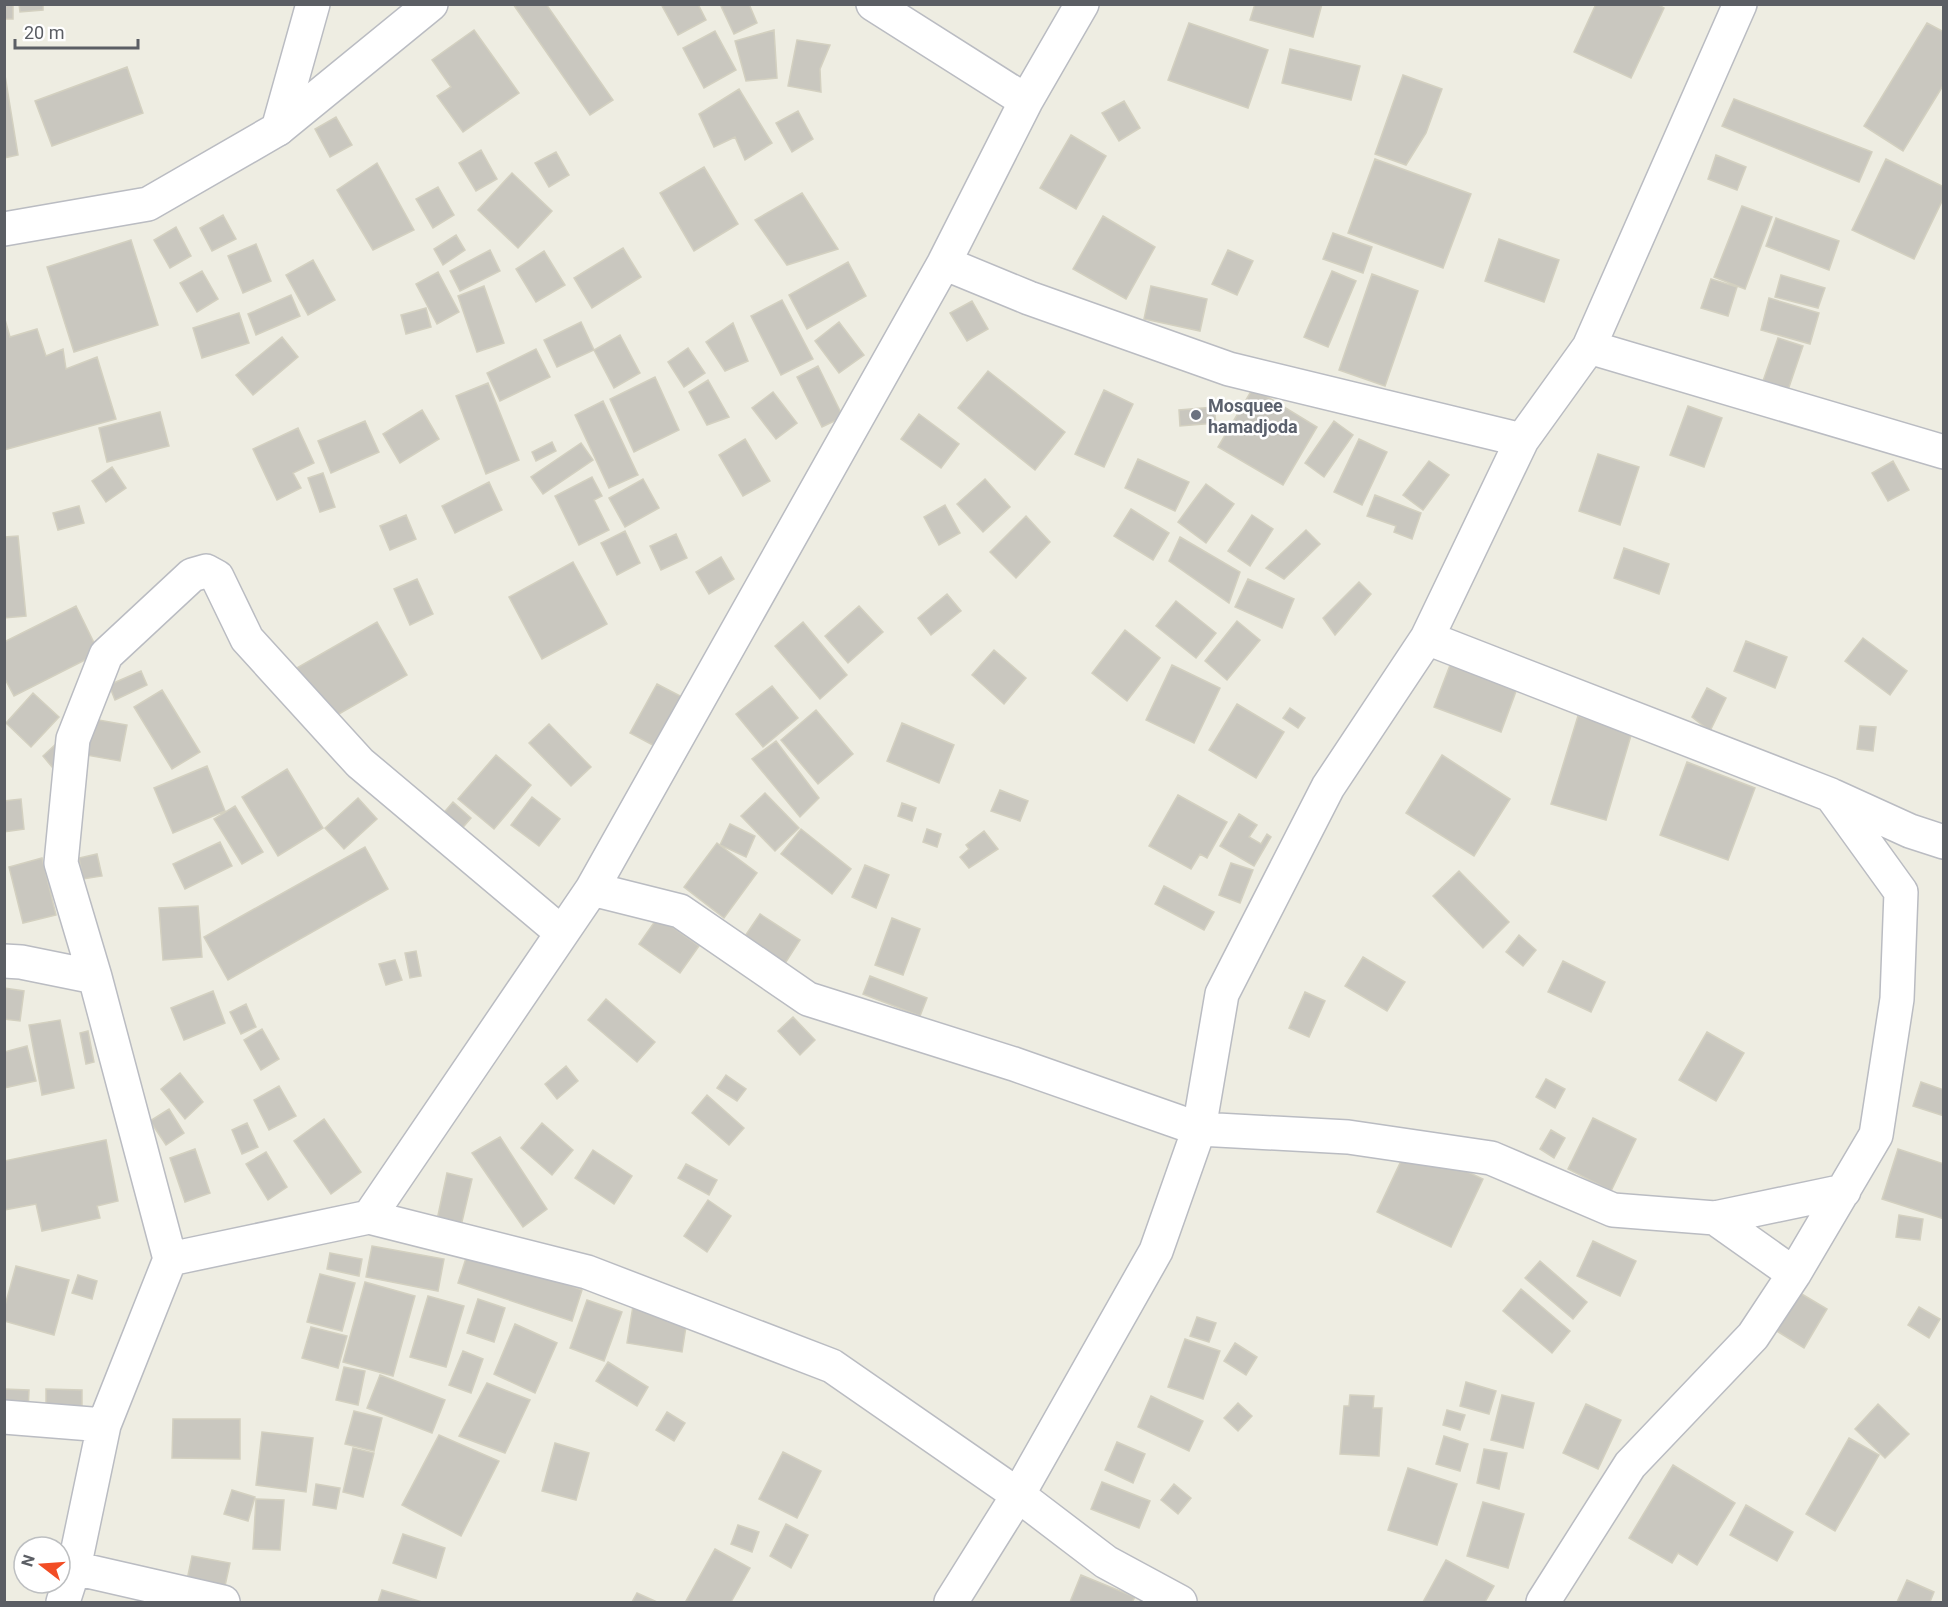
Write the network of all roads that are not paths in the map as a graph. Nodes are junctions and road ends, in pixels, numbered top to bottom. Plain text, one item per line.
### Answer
1 (313, 4) edge
2 (431, 4) edge
3 (873, 4) edge
4 (1082, 4) edge
5 (1740, 4) edge
6 (1026, 101) junction
7 (278, 129) junction
8 (4, 229) edge
9 (944, 263) junction
10 (1589, 347) junction
11 (1522, 440) junction
12 (1944, 452) edge
13 (1427, 638) junction
14 (1831, 795) junction
15 (1944, 842) edge
16 (592, 890) junction
17 (562, 933) junction
18 (4, 962) edge
19 (95, 977) junction
20 (1199, 1129) junction
21 (1844, 1191) junction
22 (369, 1216) junction
23 (1715, 1218) junction
24 (170, 1259) junction
25 (1794, 1274) junction
26 (4, 1417) edge
27 (104, 1425) junction
28 (1018, 1495) junction
29 (74, 1568) junction
30 (63, 1602) edge
31 (223, 1602) edge
32 (951, 1602) edge
33 (1180, 1602) edge
34 (1543, 1602) edge

1 - 7 street
2 - 7 street
3 - 6 street
4 - 6 street
5 - 10 street
6 - 9 street
7 - 8 street
9 - 11 street
9 - 16 street
10 - 11 street
10 - 12 street
11 - 13 street
13 - 14 street
13 - 20 street
14 - 15 street
14 - 21 street
16 - 17 street
16 - 20 street
17 - 19 street
17 - 22 street
18 - 19 street
19 - 24 street
20 - 23 street
20 - 28 street
21 - 23 street
21 - 25 street
22 - 24 street
22 - 28 street
23 - 25 street
24 - 27 street
25 - 34 street
26 - 27 street
27 - 29 street
28 - 32 street
28 - 33 street
29 - 30 street
29 - 31 street

